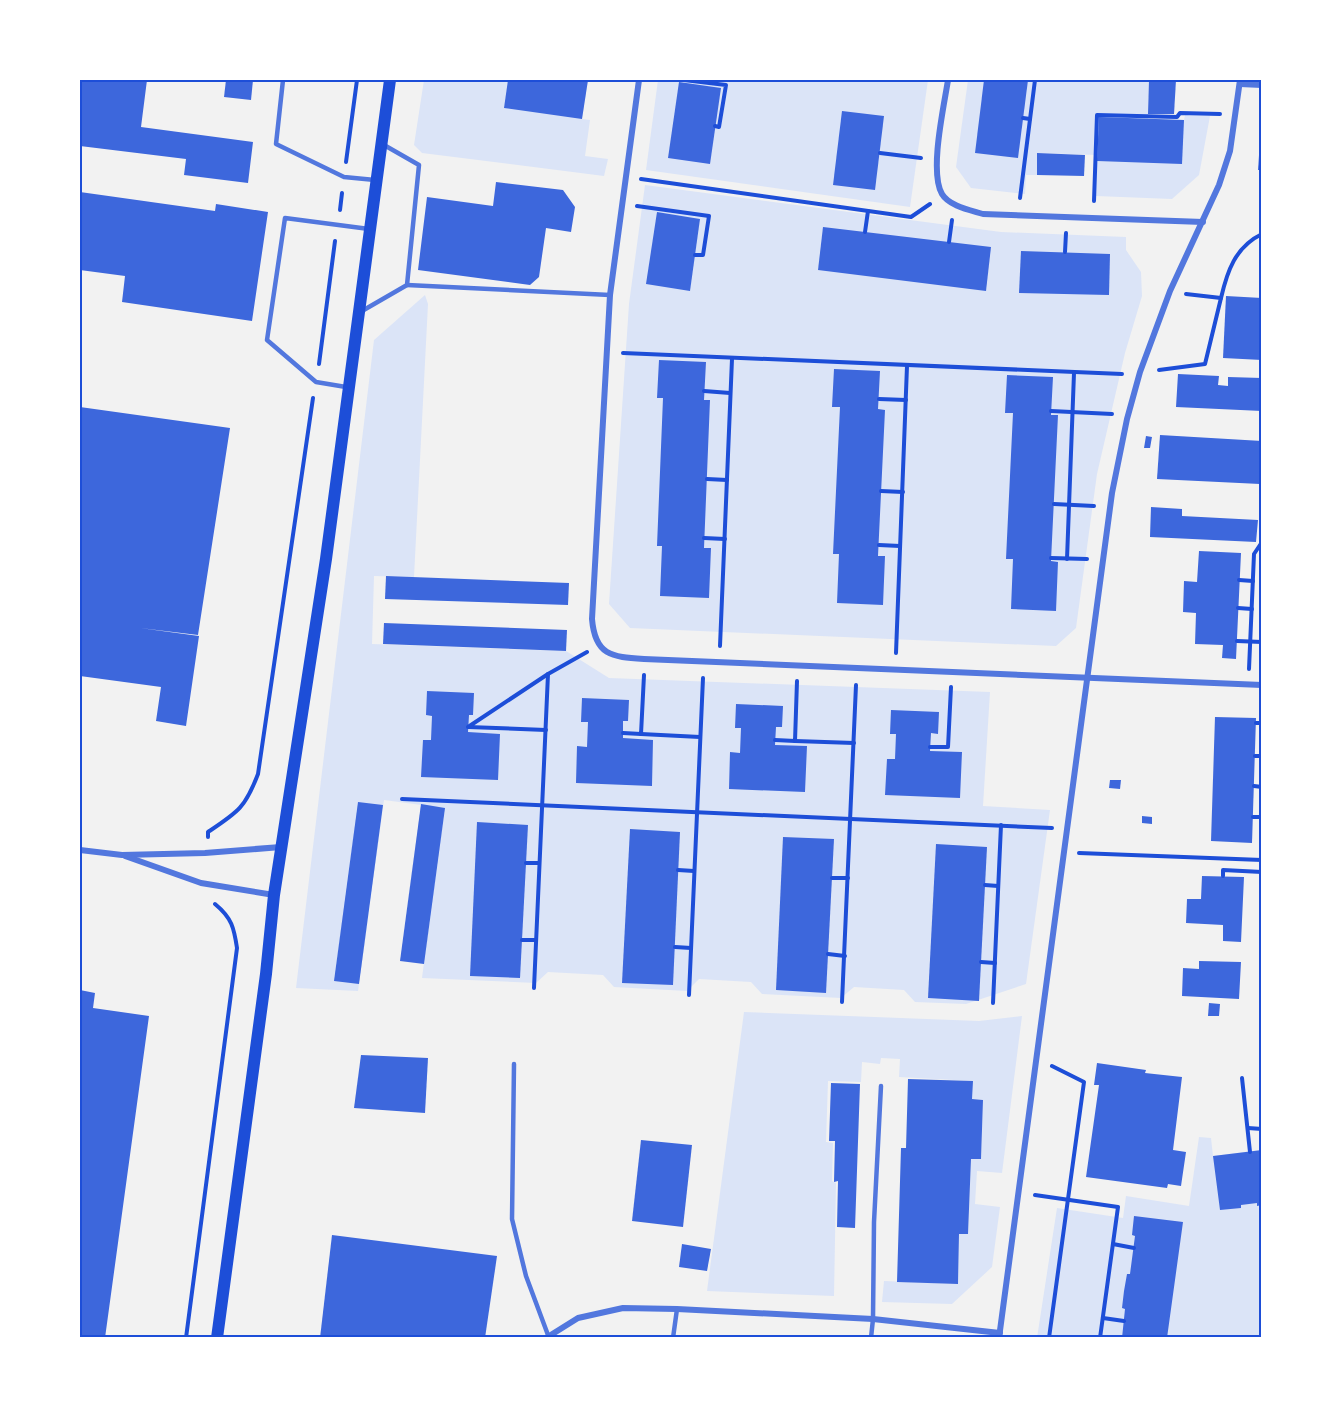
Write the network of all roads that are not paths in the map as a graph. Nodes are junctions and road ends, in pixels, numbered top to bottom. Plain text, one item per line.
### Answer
1 (283, 80) edge
2 (390, 80) edge
3 (639, 80) edge
4 (948, 80) edge
5 (1240, 82) edge
6 (1262, 85) edge
7 (382, 143) junction
8 (377, 180) junction
9 (1203, 222) junction
10 (369, 229) junction
11 (407, 285) junction
12 (610, 295) junction
13 (359, 312) junction
14 (348, 388) junction
15 (1088, 677) junction
16 (1262, 685) edge
17 (282, 847) junction
18 (80, 849) edge
19 (122, 855) junction
20 (274, 895) junction
21 (514, 1064) dead end
22 (881, 1086) dead end
23 (677, 1309) junction
24 (873, 1319) junction
25 (999, 1335) edge
26 (547, 1336) edge
27 (218, 1338) edge
28 (673, 1338) edge
29 (871, 1338) edge

1 - 8 lane
2 - 7 main road
3 - 12 street
4 - 9 street
5 - 6 street
5 - 9 street
7 - 8 main road
7 - 11 lane
8 - 10 main road
9 - 15 street
10 - 13 main road
10 - 14 lane
11 - 12 lane
11 - 13 lane
12 - 15 street
13 - 14 main road
14 - 17 main road
15 - 16 street
15 - 25 street
17 - 19 street
17 - 20 main road
18 - 19 street
19 - 20 street
20 - 27 main road
21 - 26 lane
22 - 24 lane
23 - 24 street
23 - 26 street
23 - 28 lane
24 - 25 street
24 - 29 lane

